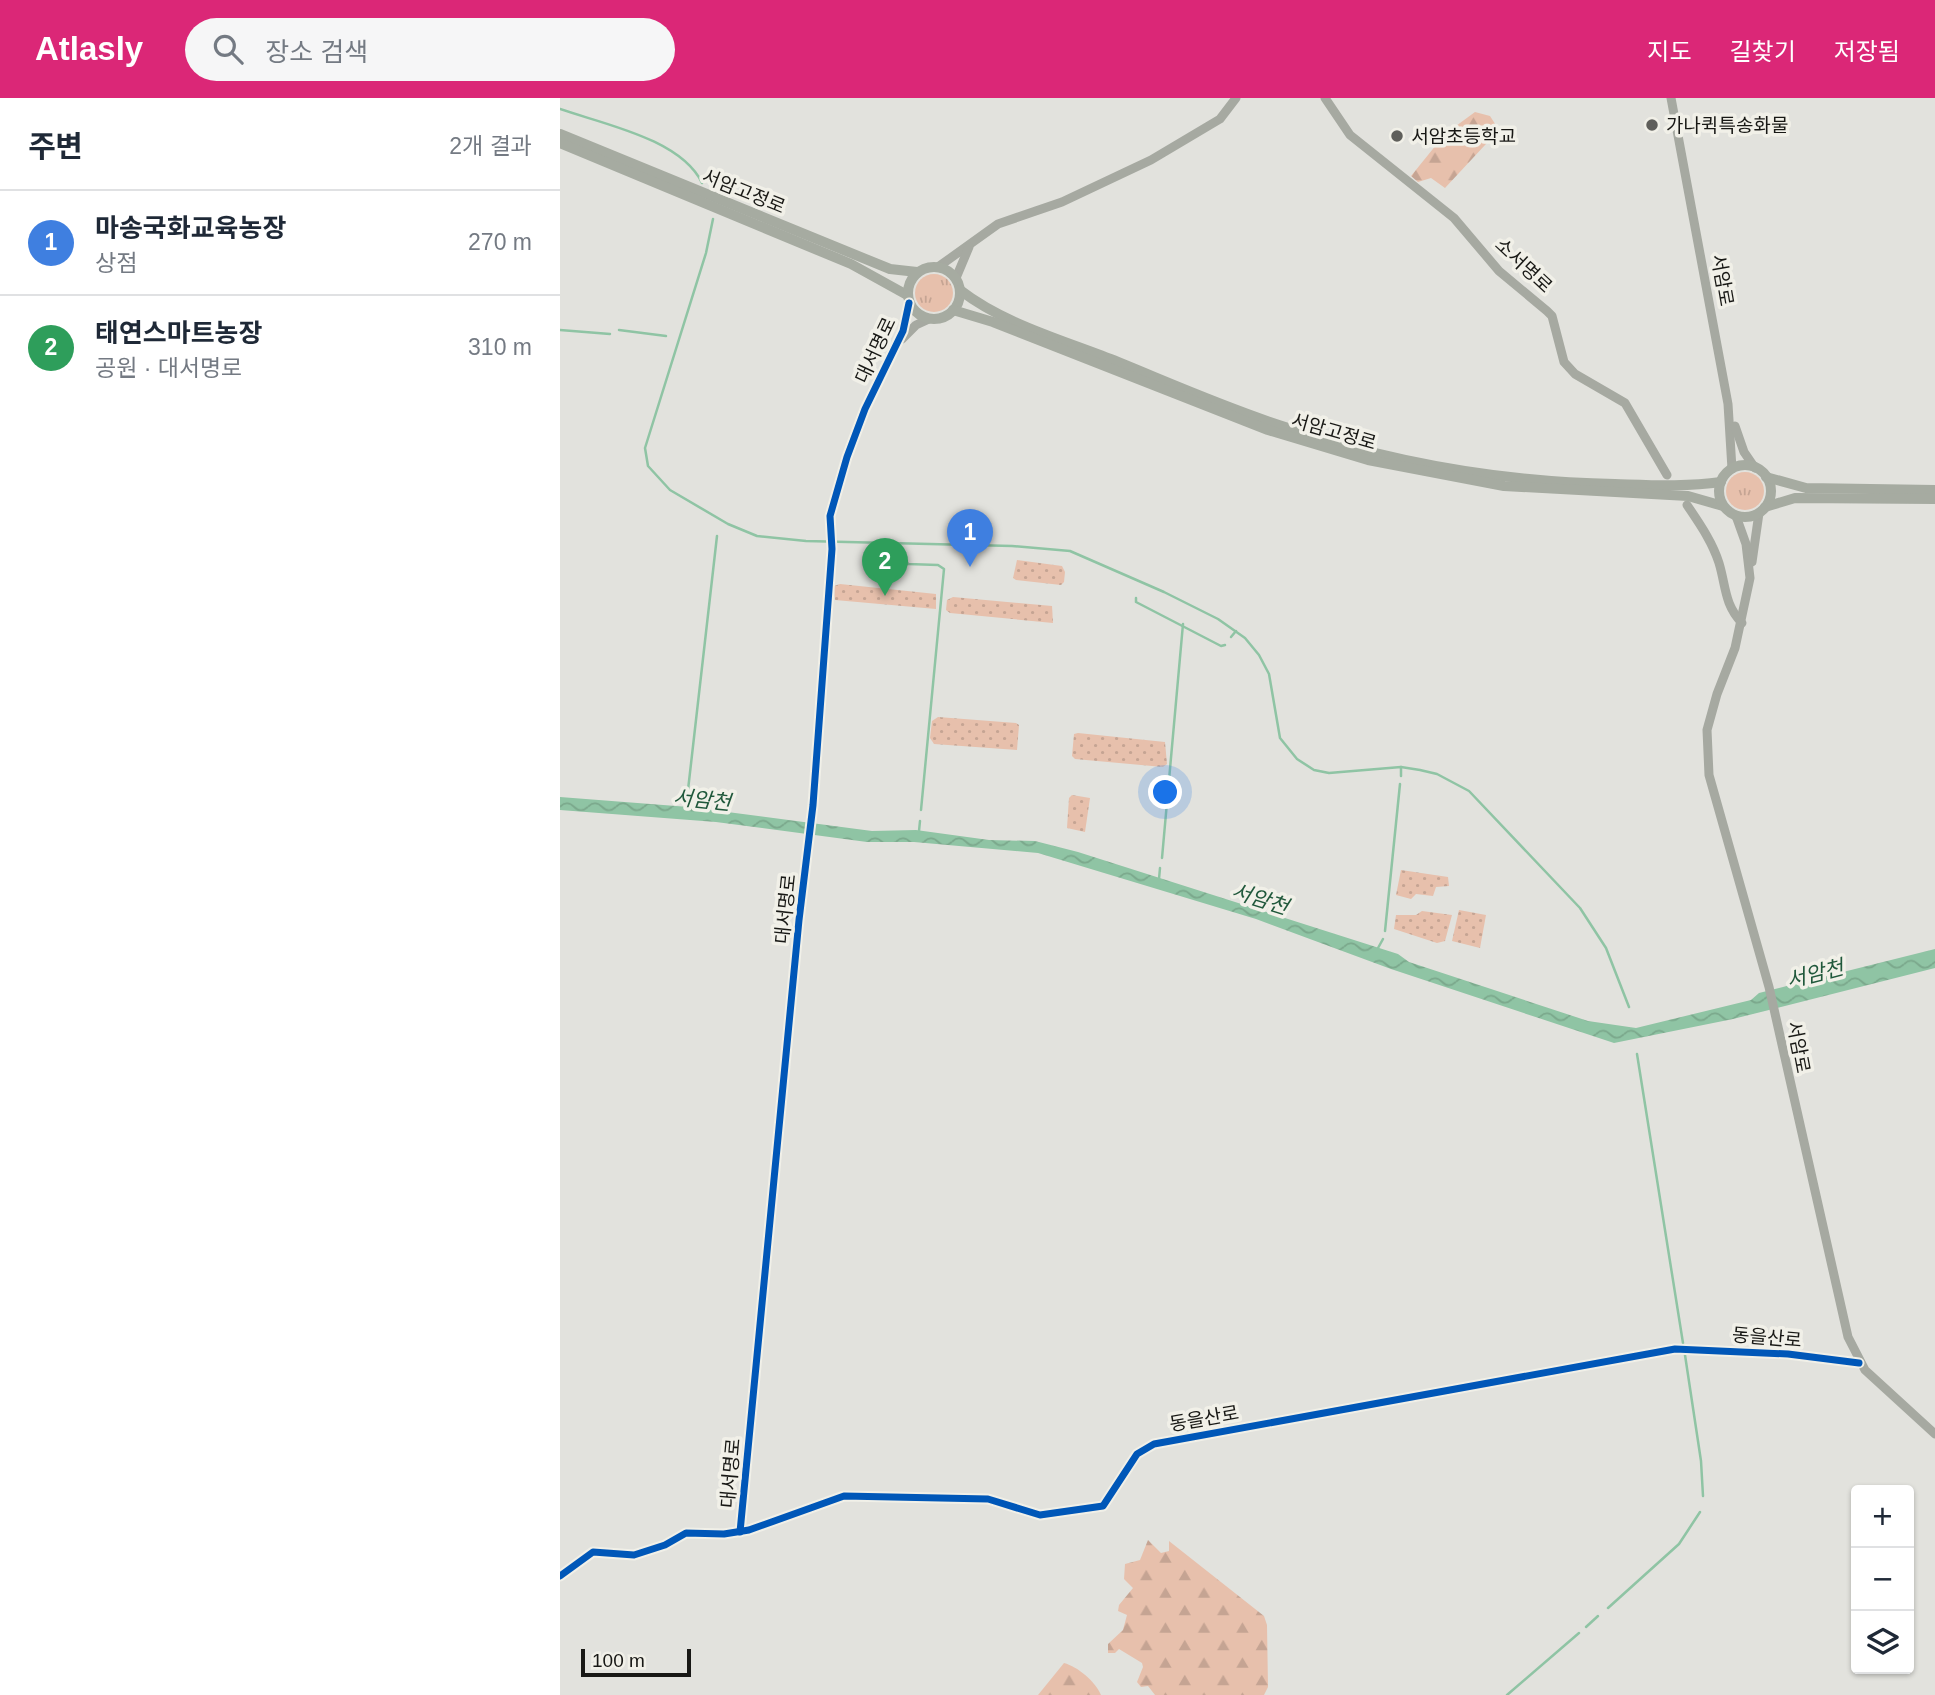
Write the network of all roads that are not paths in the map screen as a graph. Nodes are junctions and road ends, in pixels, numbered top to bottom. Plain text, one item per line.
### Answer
1 (1236, 98) edge
2 (1325, 98) edge
3 (1671, 98) edge
4 (560, 134) edge
5 (560, 143) edge
6 (970, 246) junction
7 (937, 267) junction
8 (917, 272) junction
9 (956, 278) junction
10 (960, 290) junction
11 (908, 299) junction
12 (953, 310) junction
13 (929, 319) junction
14 (896, 345) junction
15 (1728, 404) junction
16 (1755, 468) junction
17 (1732, 469) junction
18 (1667, 475) dead end
19 (1766, 477) junction
20 (1721, 482) junction
21 (1935, 490) edge
22 (1935, 499) edge
23 (1687, 505) dead end
24 (1723, 506) junction
25 (1762, 510) junction
26 (1736, 516) junction
27 (1749, 578) junction
28 (1742, 623) junction
29 (1859, 1363) junction
30 (1935, 1434) edge
31 (740, 1532) junction
32 (560, 1576) edge

1 - 6 street
2 - 18 street, 소서명로
3 - 15 street, 서암로
4 - 8 main road, 서암고정로
5 - 11 main road, 서암고정로
6 - 7 street
6 - 9 street
7 - 8 main road
7 - 9 main road
8 - 11 main road
9 - 10 main road
10 - 12 main road
10 - 20 main road, 서암고정로
11 - 13 main road
11 - 14 street, 대서명로
12 - 13 main road
12 - 24 main road, 서암고정로
13 - 14 street
14 - 31 street, 대서명로
15 - 16 street
15 - 17 street, 서암로
16 - 17 main road
16 - 19 main road
17 - 20 main road
19 - 21 main road
19 - 25 main road
20 - 24 main road
22 - 25 main road
23 - 28 street
24 - 26 main road
25 - 26 main road
25 - 27 street
26 - 27 street, 서암로
27 - 28 street, 서암로
28 - 29 street, 서암로
29 - 30 street, 서암로
29 - 31 street, 동을산로
31 - 32 street, 동을산로

